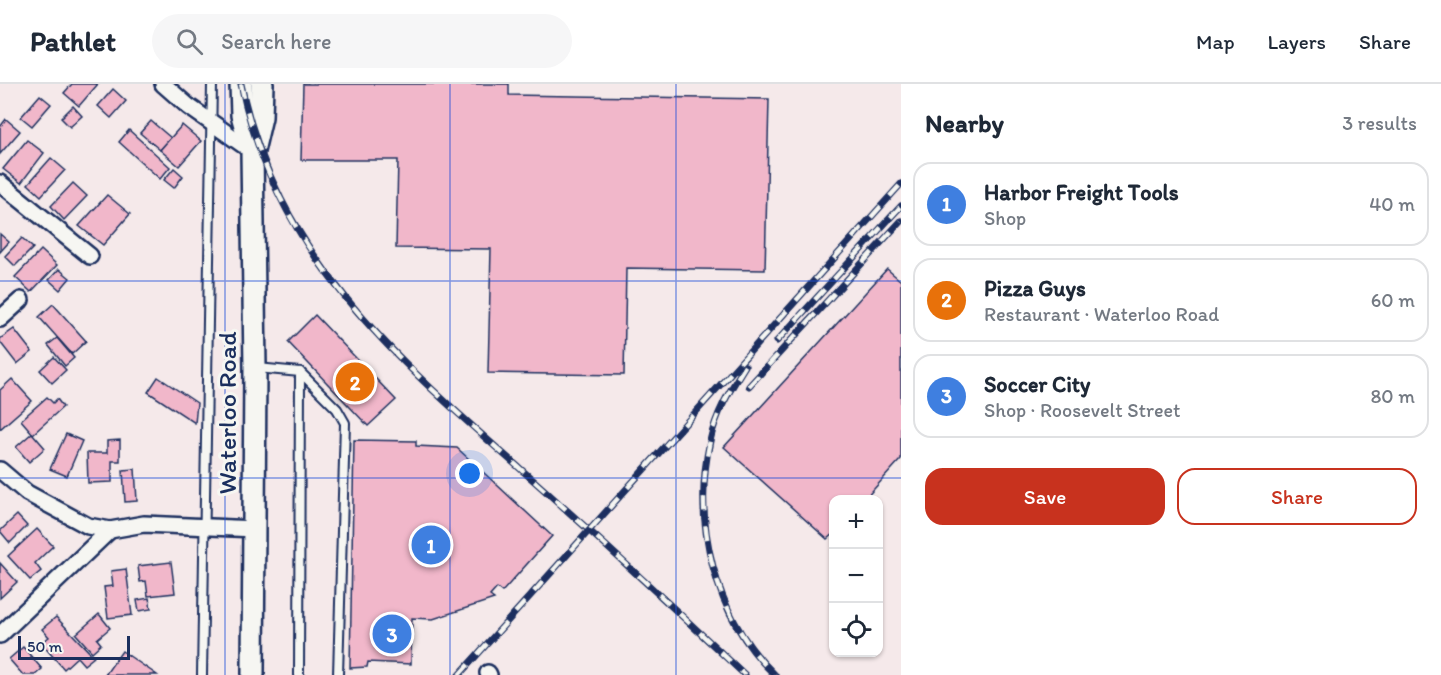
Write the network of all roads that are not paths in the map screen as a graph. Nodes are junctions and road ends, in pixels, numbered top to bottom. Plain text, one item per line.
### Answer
1 (163, 84) edge
2 (212, 84) edge
3 (241, 84) edge
4 (262, 84) edge
5 (211, 122) junction
6 (252, 151) junction
7 (0, 183) edge
8 (90, 256) dead end
9 (21, 300) dead end
10 (0, 319) edge
11 (255, 368) junction
12 (300, 372) junction
13 (0, 470) edge
14 (205, 525) junction
15 (255, 529) junction
16 (110, 530) junction
17 (0, 635) edge
18 (202, 675) edge
19 (253, 675) edge
20 (298, 675) edge
21 (338, 675) edge

1 - 5 street
2 - 5 lane
3 - 6 main road, Waterloo Road
4 - 6 main road, Waterloo Road
5 - 6 street
5 - 14 lane
6 - 11 main road, Waterloo Road
7 - 8 street
9 - 10 street
11 - 12 lane
11 - 15 main road, Waterloo Road
12 - 20 lane
12 - 21 lane
13 - 16 street
14 - 15 street
14 - 16 street
14 - 18 lane
15 - 19 main road, Waterloo Road
16 - 17 street

